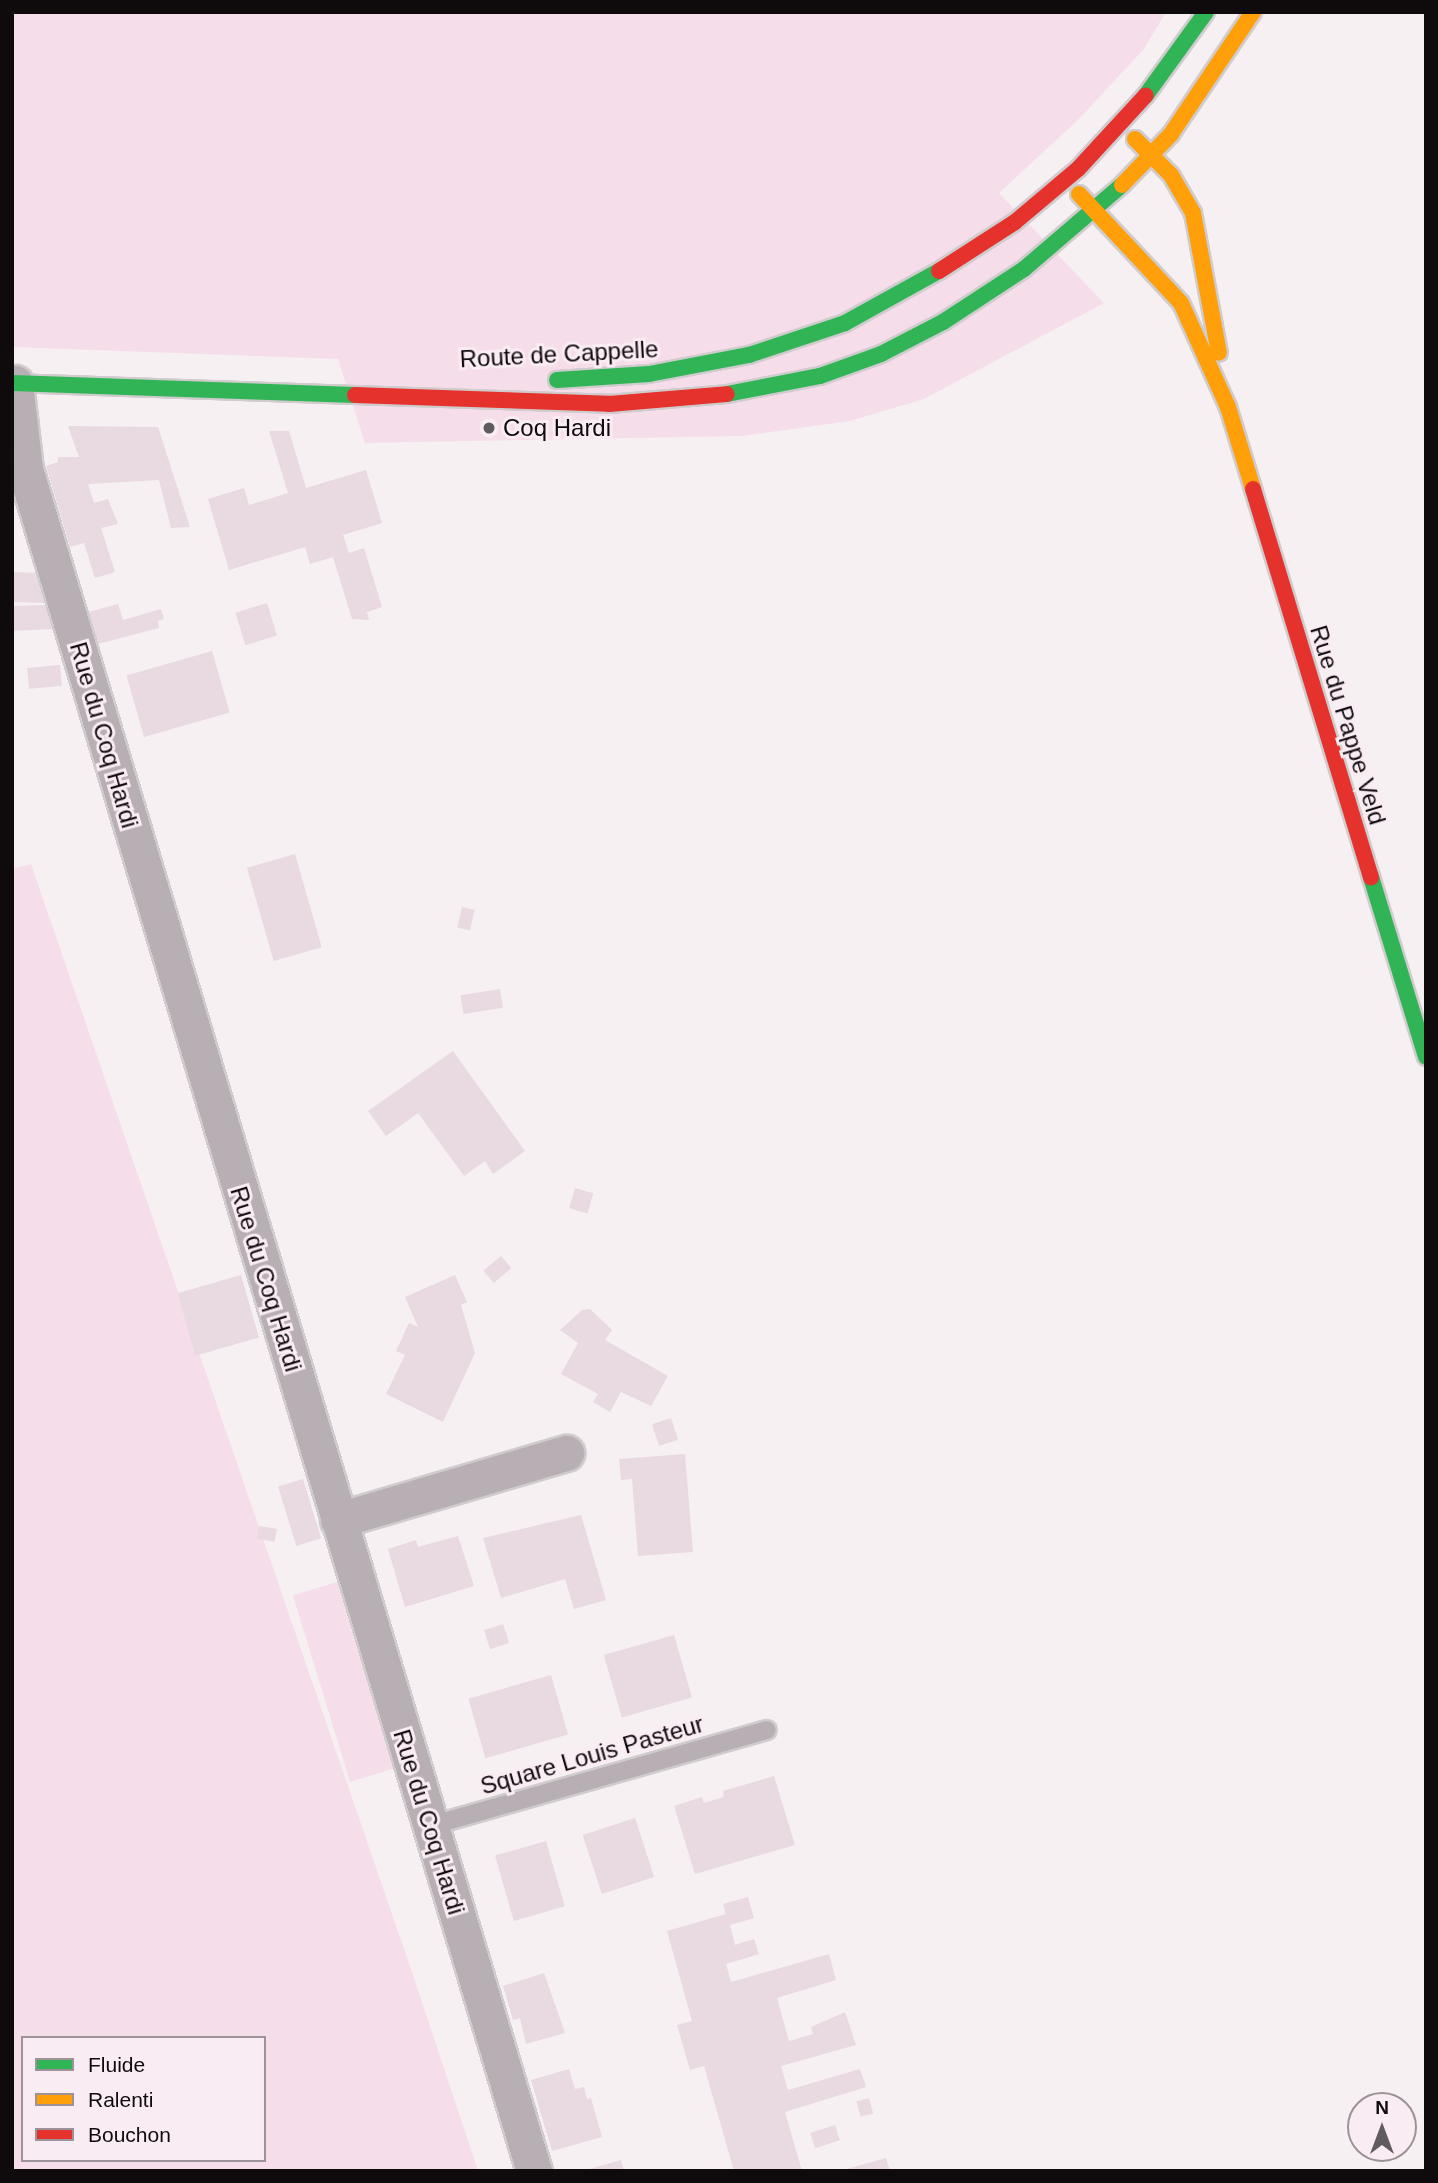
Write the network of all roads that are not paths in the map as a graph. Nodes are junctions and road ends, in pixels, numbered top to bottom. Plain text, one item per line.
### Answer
1 (1206, 12) edge
2 (1254, 12) edge
3 (1121, 125) junction
4 (1152, 156) junction
5 (1066, 180) junction
6 (1095, 212) junction
7 (541, 380) dead end
8 (487, 382) dead end
9 (14, 383) edge
10 (270, 389) junction
11 (1228, 407) junction
12 (1426, 1057) edge
13 (566, 1453) dead end
14 (338, 1520) junction
15 (767, 1730) dead end
16 (430, 1826) junction
17 (534, 2171) edge

1 - 3 main road, Route de Cappelle
2 - 4 main road, Route de Cappelle
3 - 4 main road, Rue du Pappe Veld
3 - 5 main road, Route de Cappelle
4 - 6 main road, Route de Cappelle
4 - 11 main road, Rue du Pappe Veld
5 - 6 main road, Rue du Pappe Veld
5 - 7 main road, Route de Cappelle
6 - 10 main road, Route de Cappelle
6 - 11 main road, Rue du Pappe Veld
8 - 10 main road, Route de Cappelle
9 - 10 main road, Route de Cappelle
9 - 14 street, Rue du Coq Hardi
11 - 12 main road, Rue du Pappe Veld
13 - 14 street
14 - 16 street, Rue du Coq Hardi
15 - 16 lane, Square Louis Pasteur
16 - 17 street, Rue du Coq Hardi

